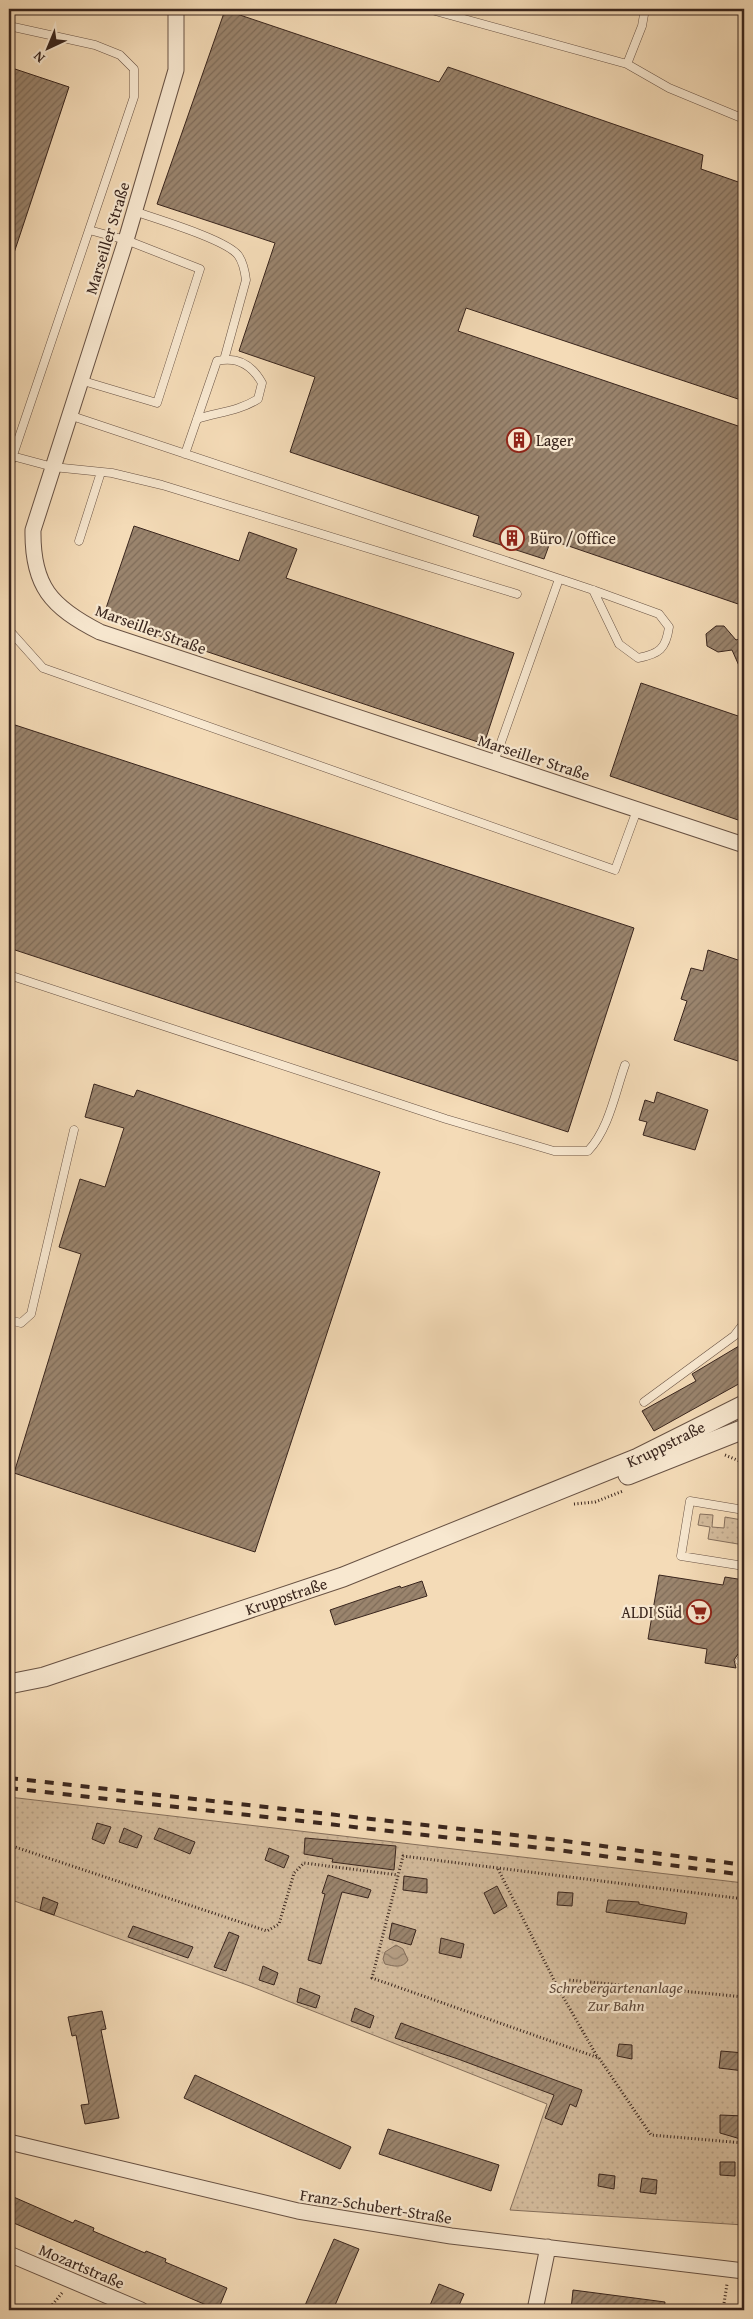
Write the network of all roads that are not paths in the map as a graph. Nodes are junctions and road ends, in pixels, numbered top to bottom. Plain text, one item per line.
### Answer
1 (176, 9) edge
2 (428, 9) edge
3 (645, 9) edge
4 (9, 26) edge
5 (627, 64) junction
6 (744, 119) edge
7 (134, 211) junction
8 (89, 230) junction
9 (126, 240) junction
10 (224, 360) junction
11 (80, 380) junction
12 (69, 415) junction
13 (197, 419) junction
14 (185, 454) junction
15 (12, 456) junction
16 (9, 467) edge
17 (53, 467) junction
18 (101, 472) junction
19 (79, 540) dead end
20 (559, 579) junction
21 (593, 590) junction
22 (517, 594) dead end
23 (9, 630) edge
24 (12, 636) edge
25 (494, 762) junction
26 (637, 810) junction
27 (744, 845) edge
28 (9, 975) edge
29 (625, 1065) dead end
30 (74, 1130) dead end
31 (9, 1320) edge
32 (744, 1323) edge
33 (644, 1402) dead end
34 (744, 1405) edge
35 (744, 1429) edge
36 (557, 1491) junction
37 (744, 1510) edge
38 (744, 1566) edge
39 (9, 1684) edge
40 (9, 2142) edge
41 (548, 2247) junction
42 (9, 2254) edge
43 (744, 2271) edge
44 (141, 2310) edge
45 (535, 2310) edge

1 - 7 street, Marseiller Straße
2 - 5 lane
3 - 5 lane
4 - 8 lane
5 - 6 lane
7 - 9 street, Marseiller Straße
7 - 10 lane
8 - 9 lane
8 - 15 lane
9 - 11 street, Marseiller Straße
9 - 11 lane
10 - 13 lane
10 - 13 lane
11 - 12 street, Marseiller Straße
12 - 14 lane
12 - 17 street, Marseiller Straße
13 - 14 lane
14 - 20 lane
15 - 16 lane
15 - 17 lane
17 - 18 lane
17 - 25 street, Marseiller Straße
18 - 19 lane
18 - 22 lane
20 - 21 lane
20 - 25 lane
21 - 21 lane
23 - 24 lane
24 - 26 lane
25 - 26 street, Marseiller Straße
26 - 27 street, Marseiller Straße
28 - 29 lane
30 - 31 lane
32 - 33 lane
34 - 36 street, Kruppstraße
35 - 36 street, Kruppstraße
36 - 39 street, Kruppstraße
37 - 38 lane
40 - 41 street, Franz-Schubert-Straße
41 - 43 street, Franz-Schubert-Straße
41 - 45 street
42 - 44 street, Mozartstraße

